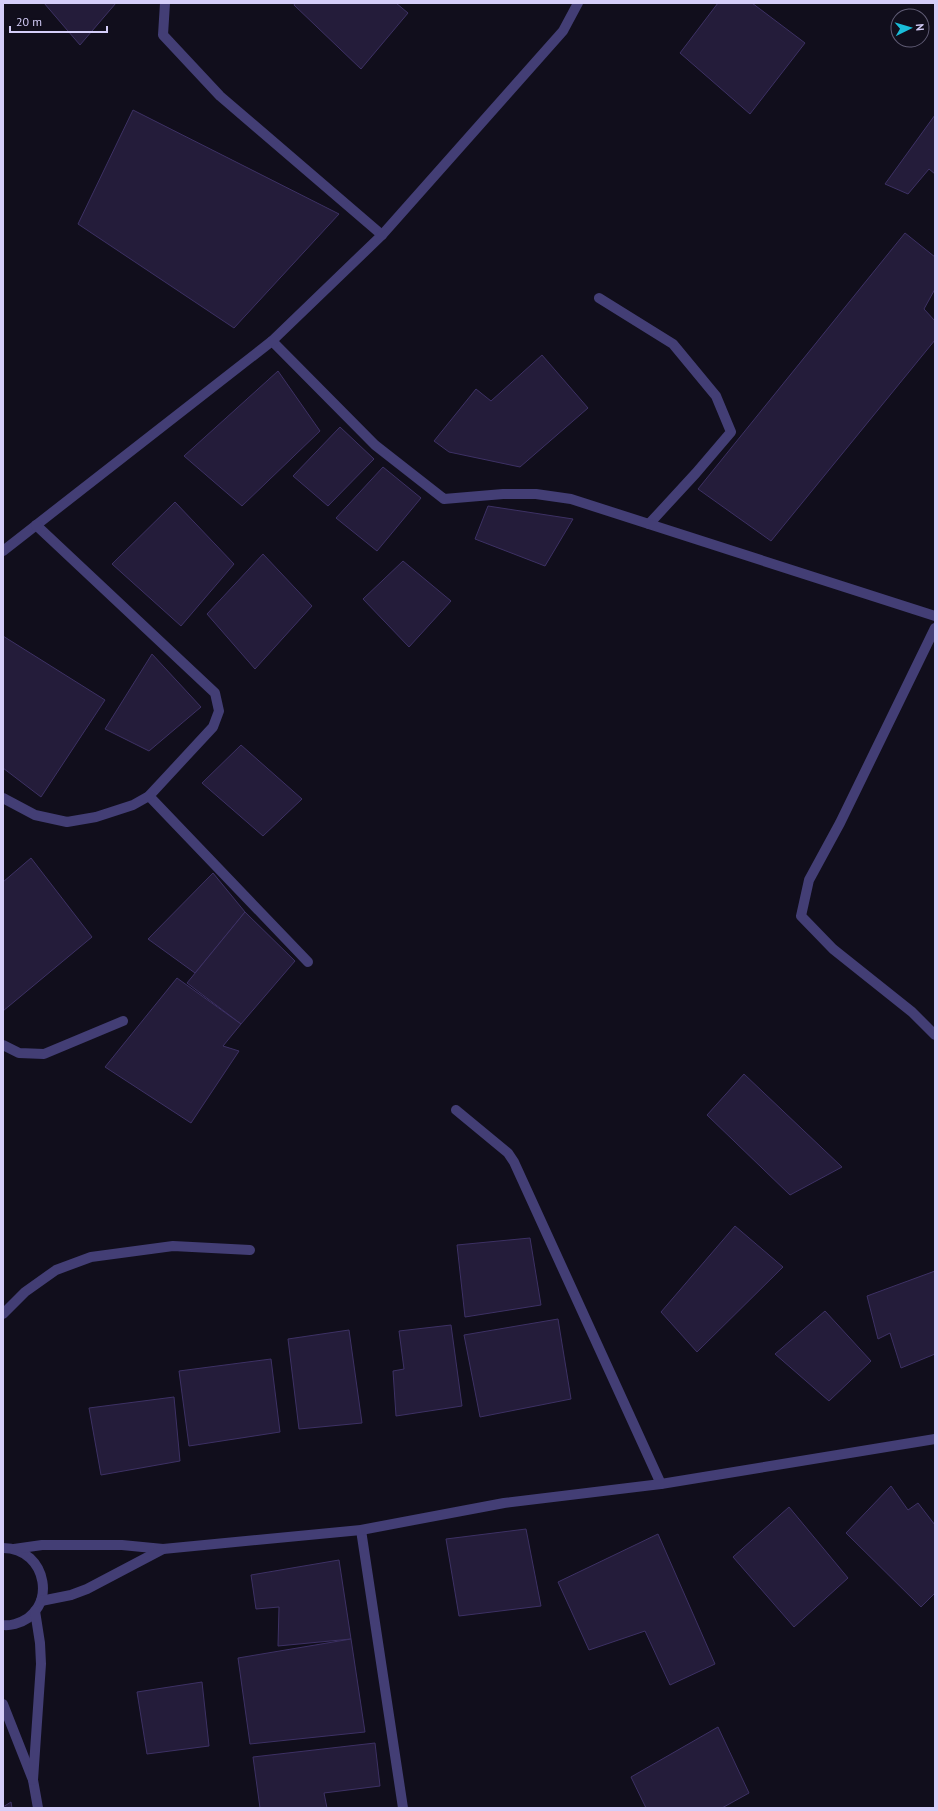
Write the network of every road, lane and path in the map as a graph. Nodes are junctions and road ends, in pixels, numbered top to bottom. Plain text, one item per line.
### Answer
1 (166, 3) edge
2 (578, 3) edge
3 (382, 235) junction
4 (599, 298) dead end
5 (272, 341) junction
6 (36, 524) junction
7 (649, 524) junction
8 (3, 550) edge
9 (935, 616) edge
10 (935, 628) edge
11 (149, 796) junction
12 (3, 798) edge
13 (308, 962) dead end
14 (123, 1020) dead end
15 (935, 1035) edge
16 (3, 1045) edge
17 (456, 1110) dead end
18 (250, 1250) dead end
19 (3, 1314) edge
20 (935, 1439) edge
21 (661, 1484) junction
22 (361, 1530) junction
23 (6, 1547) edge
24 (163, 1549) junction
25 (41, 1601) junction
26 (35, 1612) junction
27 (3, 1625) edge
28 (3, 1704) edge
29 (34, 1780) junction
30 (38, 1808) edge
31 (403, 1808) edge

1 - 3 street
2 - 3 street
3 - 5 street
4 - 7 street
5 - 6 street
5 - 7 street
6 - 8 street
6 - 11 street
7 - 9 street
10 - 15 street
11 - 12 street
11 - 13 street
14 - 16 street
17 - 21 street
18 - 19 street
20 - 21 street
21 - 22 street
22 - 24 street
22 - 31 street
23 - 24 street
23 - 25 street
24 - 25 street
25 - 26 street
26 - 27 street
26 - 29 street
28 - 29 street
29 - 30 street

